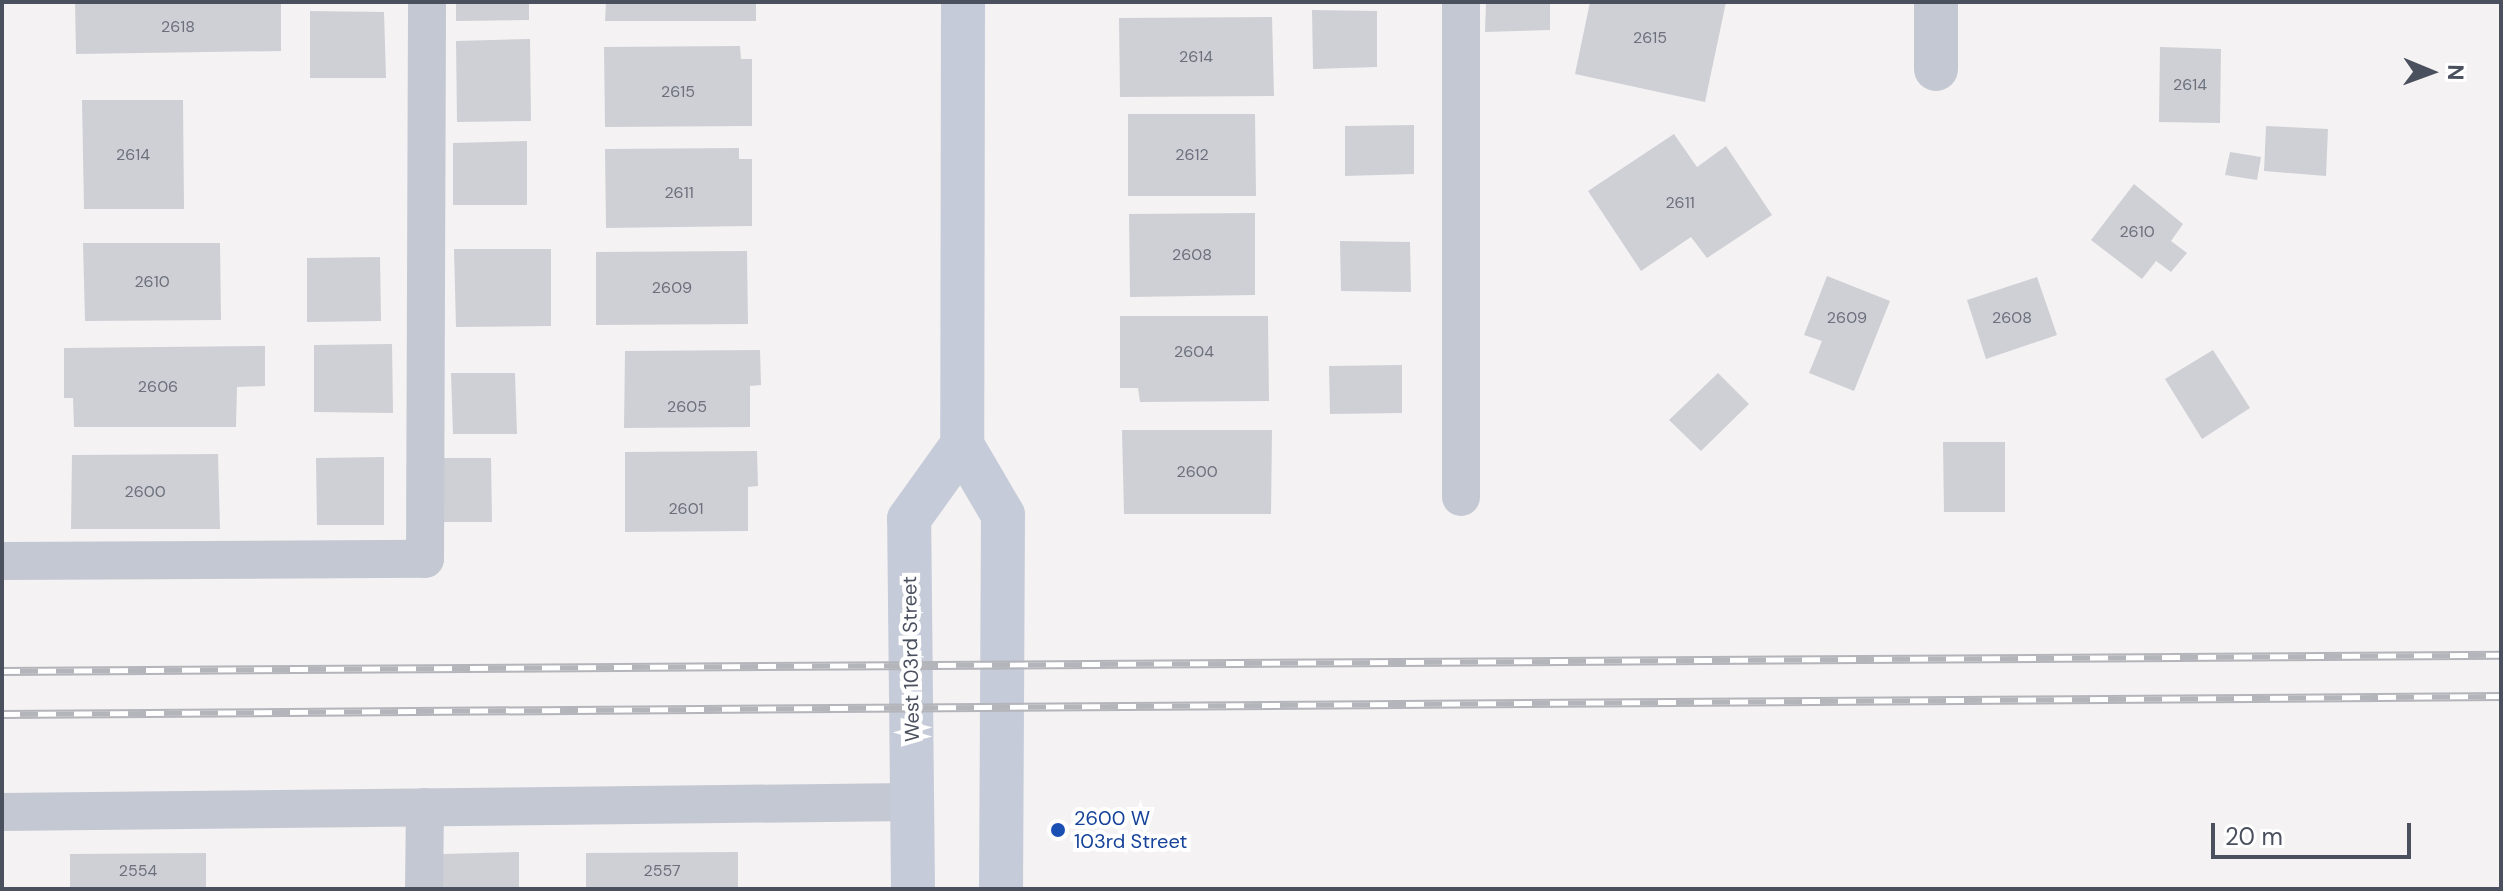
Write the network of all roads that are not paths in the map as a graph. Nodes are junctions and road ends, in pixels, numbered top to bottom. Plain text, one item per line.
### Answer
1 (427, 2) edge
2 (963, 2) edge
3 (1461, 2) edge
4 (1936, 2) edge
5 (1936, 69) dead end
6 (962, 445) junction
7 (1461, 497) dead end
8 (2, 561) edge
9 (912, 802) junction
10 (425, 807) junction
11 (2, 812) edge
12 (424, 889) edge
13 (913, 889) edge
14 (1001, 889) edge

1 - 8 lane
2 - 6 main road
3 - 7 lane
4 - 5 street
6 - 9 main road, West 103rd Street
6 - 14 main road
9 - 10 lane
9 - 13 main road, West 103rd Street
10 - 11 lane
10 - 12 lane

